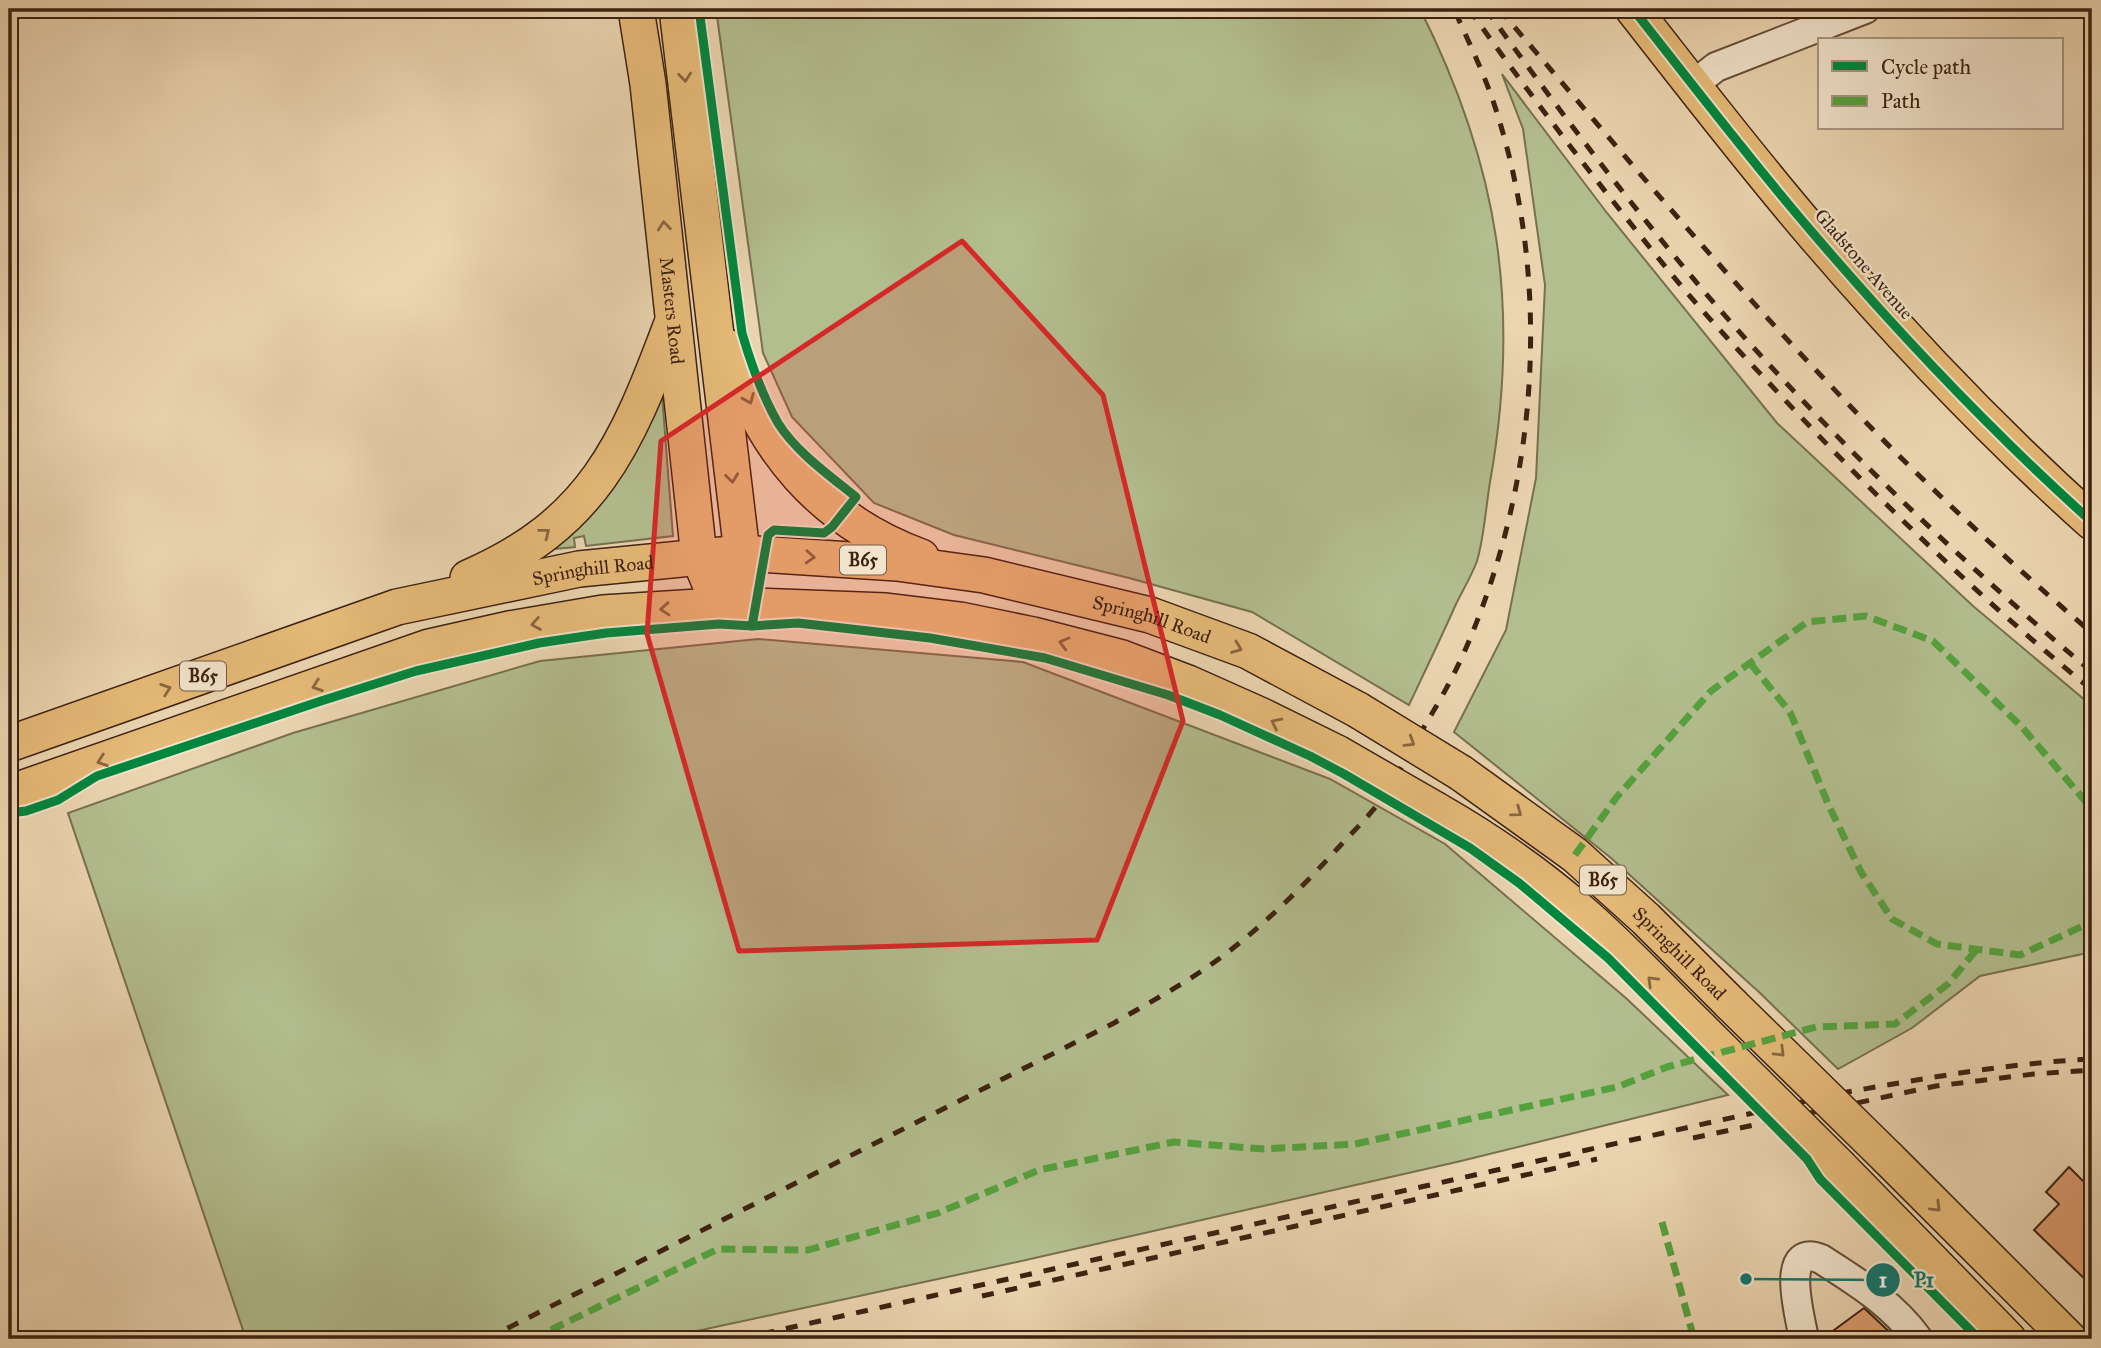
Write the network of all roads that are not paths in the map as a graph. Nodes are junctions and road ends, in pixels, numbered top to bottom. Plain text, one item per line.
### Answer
1 (636, 9) edge
2 (677, 9) edge
3 (1633, 9) edge
4 (1865, 9) edge
5 (1693, 85) junction
6 (706, 264) junction
7 (674, 318) junction
8 (2092, 522) edge
9 (742, 553) junction
10 (699, 557) junction
11 (984, 575) junction
12 (728, 605) junction
13 (397, 607) junction
14 (9, 744) edge
15 (9, 793) edge
16 (1804, 1339) edge
17 (1918, 1339) edge
18 (2008, 1339) edge
19 (2069, 1339) edge

7 -> 1 main road, Masters Road
2 -> 6 main road, Masters Road
3 - 5 main road, Gladstone Avenue
4 - 5 street
5 - 8 main road, Gladstone Avenue
6 -> 9 main road, Masters Road
6 -> 11 main road
7 - 10 main road, Masters Road
13 -> 7 main road
9 - 10 main road, Springhill Road / B65
9 -> 11 main road, Springhill Road / B65
9 - 12 main road, Masters Road
10 - 12 main road, Masters Road
10 - 13 main road, Springhill Road / B65
11 -> 19 main road, Springhill Road / B65, bridge
12 -> 15 main road, Springhill Road / B65
18 -> 12 main road, Springhill Road / B65, bridge
14 -> 13 main road, Springhill Road / B65
16 - 17 street

